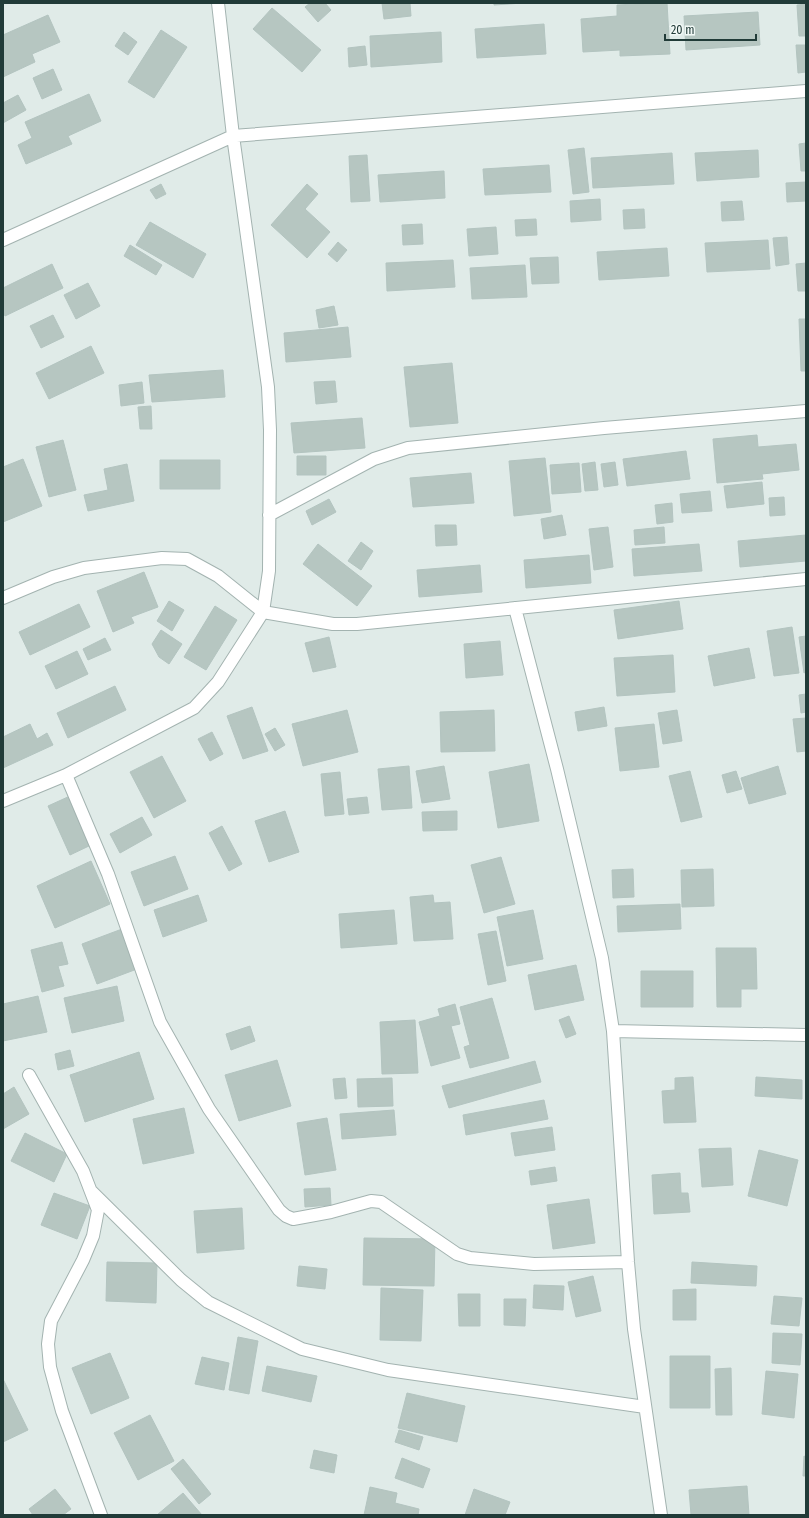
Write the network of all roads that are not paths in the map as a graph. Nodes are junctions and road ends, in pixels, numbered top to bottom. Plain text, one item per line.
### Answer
1 (218, 3) edge
2 (806, 91) edge
3 (233, 136) junction
4 (3, 240) edge
5 (806, 411) edge
6 (269, 515) junction
7 (806, 579) edge
8 (3, 598) edge
9 (515, 608) junction
10 (263, 612) junction
11 (66, 775) junction
12 (3, 801) edge
13 (613, 1031) junction
14 (806, 1035) edge
15 (29, 1075) dead end
16 (91, 1191) junction
17 (628, 1262) junction
18 (646, 1407) junction
19 (101, 1515) edge
20 (661, 1515) edge

1 - 3 street
2 - 3 street
3 - 4 street
3 - 6 street
5 - 6 street
6 - 10 street
7 - 9 street
8 - 10 street
9 - 10 street
9 - 13 street
10 - 11 street
11 - 12 street
11 - 17 street
13 - 14 street
13 - 17 street
15 - 16 street
16 - 18 street
16 - 19 street
17 - 18 street
18 - 20 street

